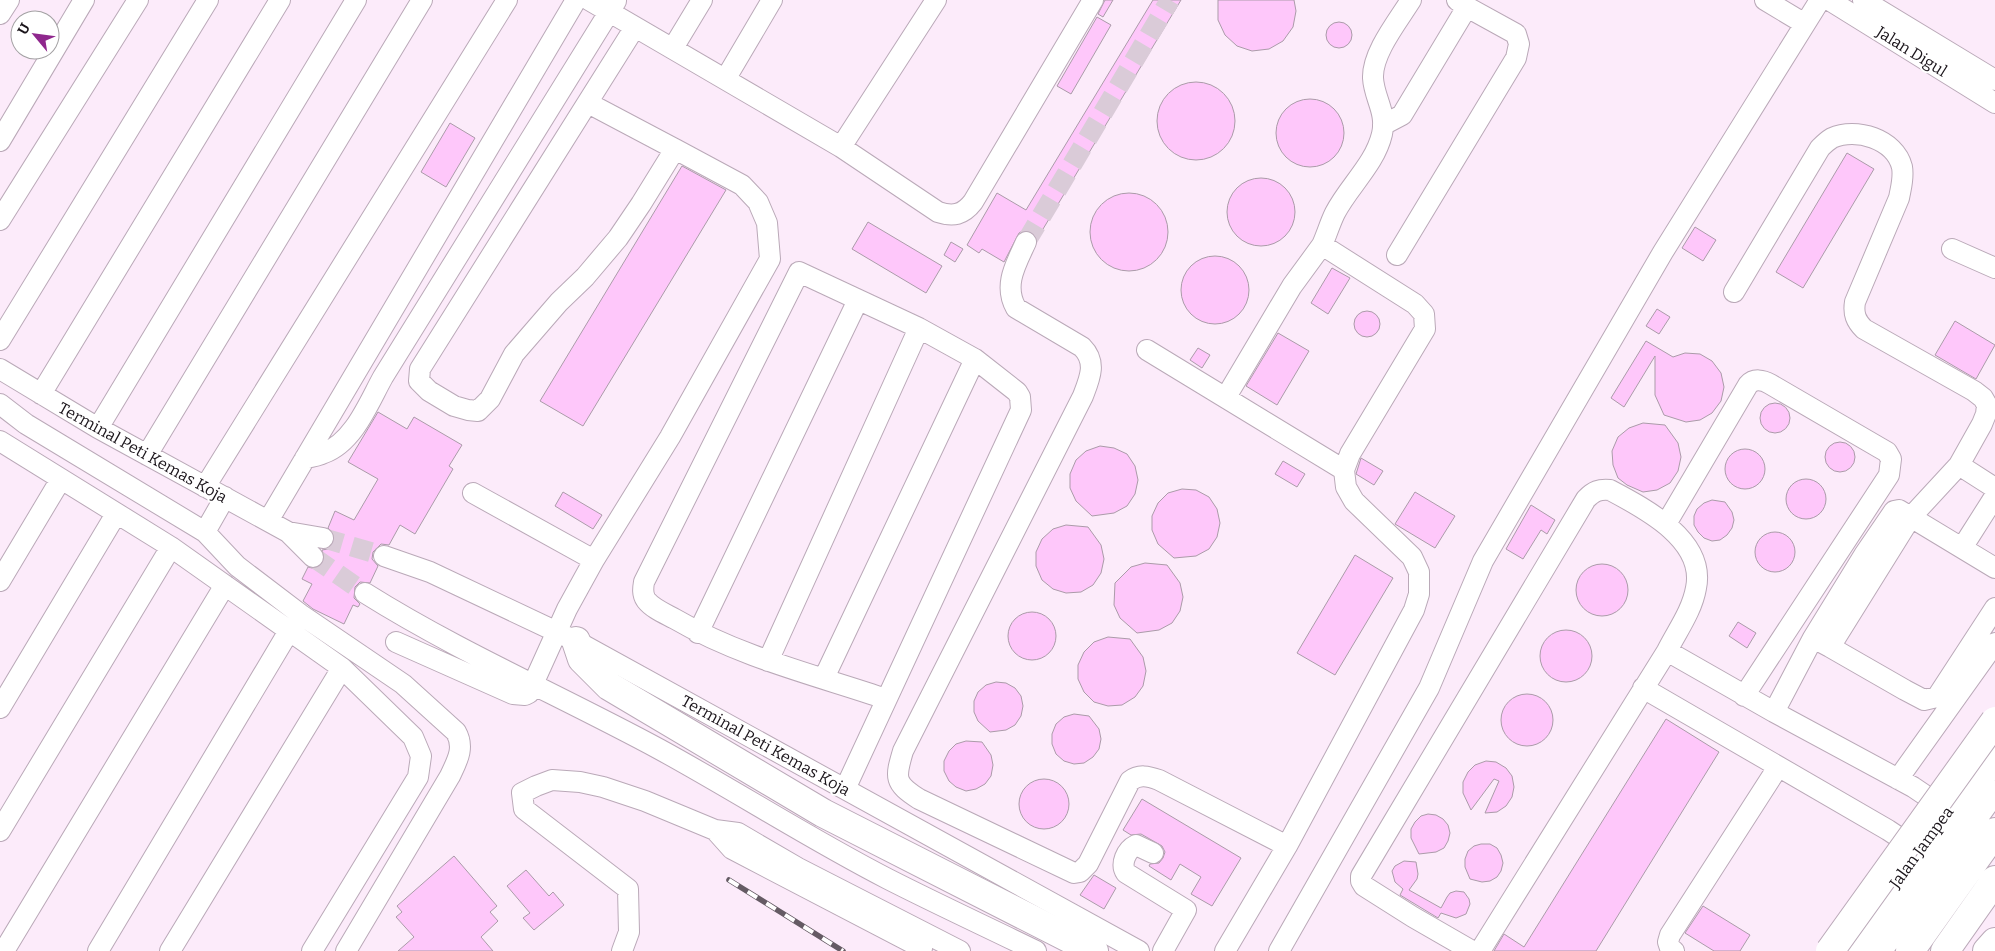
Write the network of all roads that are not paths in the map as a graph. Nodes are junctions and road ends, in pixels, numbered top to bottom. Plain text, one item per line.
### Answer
1 (9, 0) edge
2 (84, 0) edge
3 (138, 0) edge
4 (208, 0) edge
5 (280, 0) edge
6 (356, 0) edge
7 (422, 0) edge
8 (506, 0) edge
9 (576, 0) edge
10 (589, 0) edge
11 (702, 0) edge
12 (772, 0) edge
13 (936, 0) edge
14 (1092, 0) edge
15 (1411, 0) edge
16 (1765, 0) edge
17 (1820, 0) edge
18 (1828, 0) edge
19 (1863, 0) edge
20 (1462, 3) edge
21 (613, 6) edge
22 (0, 14) edge
23 (1805, 24) junction
24 (635, 27) junction
25 (673, 48) junction
26 (726, 78) junction
27 (1995, 80) edge
28 (588, 103) junction
29 (1995, 103) edge
30 (1383, 125) junction
31 (0, 141) edge
32 (841, 147) junction
33 (675, 149) junction
34 (0, 220) edge
35 (1026, 242) tunnel mouth
36 (1322, 245) junction
37 (1952, 249) dead end
38 (1397, 255) dead end
39 (770, 259) junction
40 (1995, 268) edge
41 (799, 272) junction
42 (1734, 292) dead end
43 (858, 300) junction
44 (919, 328) junction
45 (0, 340) edge
46 (1147, 350) dead end
47 (975, 359) junction
48 (361, 364) junction
49 (0, 368) edge
50 (384, 377) junction
51 (41, 394) junction
52 (1226, 397) junction
53 (0, 404) edge
54 (98, 428) junction
55 (1, 444) edge
56 (147, 455) junction
57 (306, 458) junction
58 (1959, 465) junction
59 (1344, 470) junction
60 (61, 479) junction
61 (205, 487) junction
62 (1995, 488) edge
63 (473, 493) dead end
64 (1995, 496) edge
65 (225, 498) junction
66 (116, 514) junction
67 (1911, 517) junction
68 (268, 521) junction
69 (1666, 524) junction
70 (205, 532) junction
71 (288, 532) junction
72 (323, 538) tunnel mouth
73 (171, 547) junction
74 (1962, 548) junction
75 (384, 556) tunnel mouth
76 (313, 557) tunnel mouth
77 (594, 560) junction
78 (1995, 568) edge
79 (0, 581) edge
80 (225, 585) junction
81 (365, 593) tunnel mouth
82 (1995, 608) edge
83 (290, 631) junction
84 (698, 633) junction
85 (566, 636) junction
86 (396, 642) dead end
87 (1822, 642) junction
88 (1995, 643) edge
89 (1666, 651) junction
90 (768, 660) junction
91 (342, 668) junction
92 (824, 678) junction
93 (532, 684) junction
94 (1643, 688) junction
95 (1744, 696) junction
96 (886, 699) junction
97 (0, 708) edge
98 (1774, 712) junction
99 (1995, 721) edge
100 (1995, 743) edge
101 (1995, 757) edge
102 (1778, 767) junction
103 (1898, 779) junction
104 (1995, 787) edge
105 (845, 789) junction
106 (1948, 810) junction
107 (0, 831) edge
108 (1995, 832) edge
109 (1287, 846) junction
110 (1918, 850) junction
111 (1153, 853) dead end
112 (1995, 854) edge
113 (1995, 880) edge
114 (1995, 910) edge
115 (1981, 946) edge
116 (944, 949) edge
117 (4, 951) edge
118 (98, 951) edge
119 (170, 951) edge
120 (312, 951) edge
121 (346, 951) edge
122 (622, 951) edge
123 (1036, 951) edge
124 (1094, 951) edge
125 (1139, 951) edge
126 (1163, 951) edge
127 (1225, 951) edge
128 (1279, 951) edge
129 (1472, 951) edge
130 (1480, 951) edge
131 (1674, 951) edge
132 (1830, 951) edge
133 (1846, 951) edge
134 (1855, 951) edge
135 (1878, 951) edge
136 (1910, 951) edge
137 (1927, 951) edge
138 (1945, 951) edge

1 - 22 street
2 - 31 street
3 - 34 street
4 - 45 street
5 - 51 street
6 - 54 street
7 - 56 street
8 - 61 street
9 - 48 street
10 - 21 street
11 - 25 street
12 - 26 street
13 - 32 street
14 - 32 street
15 - 30 street
16 - 23 street
17 - 23 street
18 - 29 street, Jalan Digul
19 - 27 street
20 - 30 street
20 - 38 street
21 - 24 street
21 - 50 street
23 - 128 street
24 - 25 street
24 - 28 street
25 - 26 street
26 - 32 street
28 - 33 street
28 - 33 street
30 - 36 street
33 - 39 street
35 - 109 street
36 - 52 street
36 - 59 street
37 - 40 street
39 - 41 street
39 - 77 street
41 - 43 street
41 - 84 street
42 - 58 street
43 - 44 street
43 - 84 street
44 - 47 street
44 - 90 street
46 - 52 street
47 - 92 street
47 - 96 street
48 - 50 street
48 - 57 street
49 - 51 street, Terminal Peti Kemas Koja
50 - 57 street
51 - 54 street, Terminal Peti Kemas Koja
52 - 59 street
53 - 70 street
54 - 56 street, Terminal Peti Kemas Koja
55 - 60 street
56 - 61 street, Terminal Peti Kemas Koja
57 - 68 street
58 - 62 street
58 - 67 street
59 - 109 street
60 - 66 street
60 - 79 street
61 - 65 street, Terminal Peti Kemas Koja
63 - 77 street
64 - 74 street
65 - 68 street, Terminal Peti Kemas Koja
65 - 70 street
66 - 73 street
66 - 97 street
67 - 74 street
67 - 87 street
68 - 71 street, Terminal Peti Kemas Koja
69 - 89 street
69 - 95 street
69 - 129 street
70 - 121 street
71 - 72 street, Terminal Peti Kemas Koja
71 - 76 street, Terminal Peti Kemas Koja
73 - 80 street
73 - 107 street
74 - 78 street
75 - 85 street, Terminal Peti Kemas Koja
77 - 85 street
80 - 83 street
80 - 117 street
81 - 93 street
82 - 87 street
83 - 91 street
83 - 118 street
84 - 90 street
85 - 93 street
85 - 105 street, Terminal Peti Kemas Koja
85 - 124 highway
86 - 93 street
87 - 98 street
88 - 103 street
89 - 94 street
89 - 95 street
90 - 92 street
91 - 119 street
91 - 120 street
92 - 96 street
93 - 123 street
94 - 102 street
94 - 130 street
95 - 98 street
96 - 105 street
98 - 103 street
99 - 132 highway, bridge
100 - 106 highway, Jalan Jampea
101 - 134 highway, Jalan Jampea
102 - 110 street
102 - 131 street
103 - 106 street
104 - 135 highway
105 - 125 street, Terminal Peti Kemas Koja
106 - 110 highway, Jalan Jampea
108 - 136 highway
109 - 127 street
110 - 133 highway, Jalan Jampea
111 - 126 street
112 - 137 highway
113 - 138 highway
114 - 115 highway
116 - 122 street

